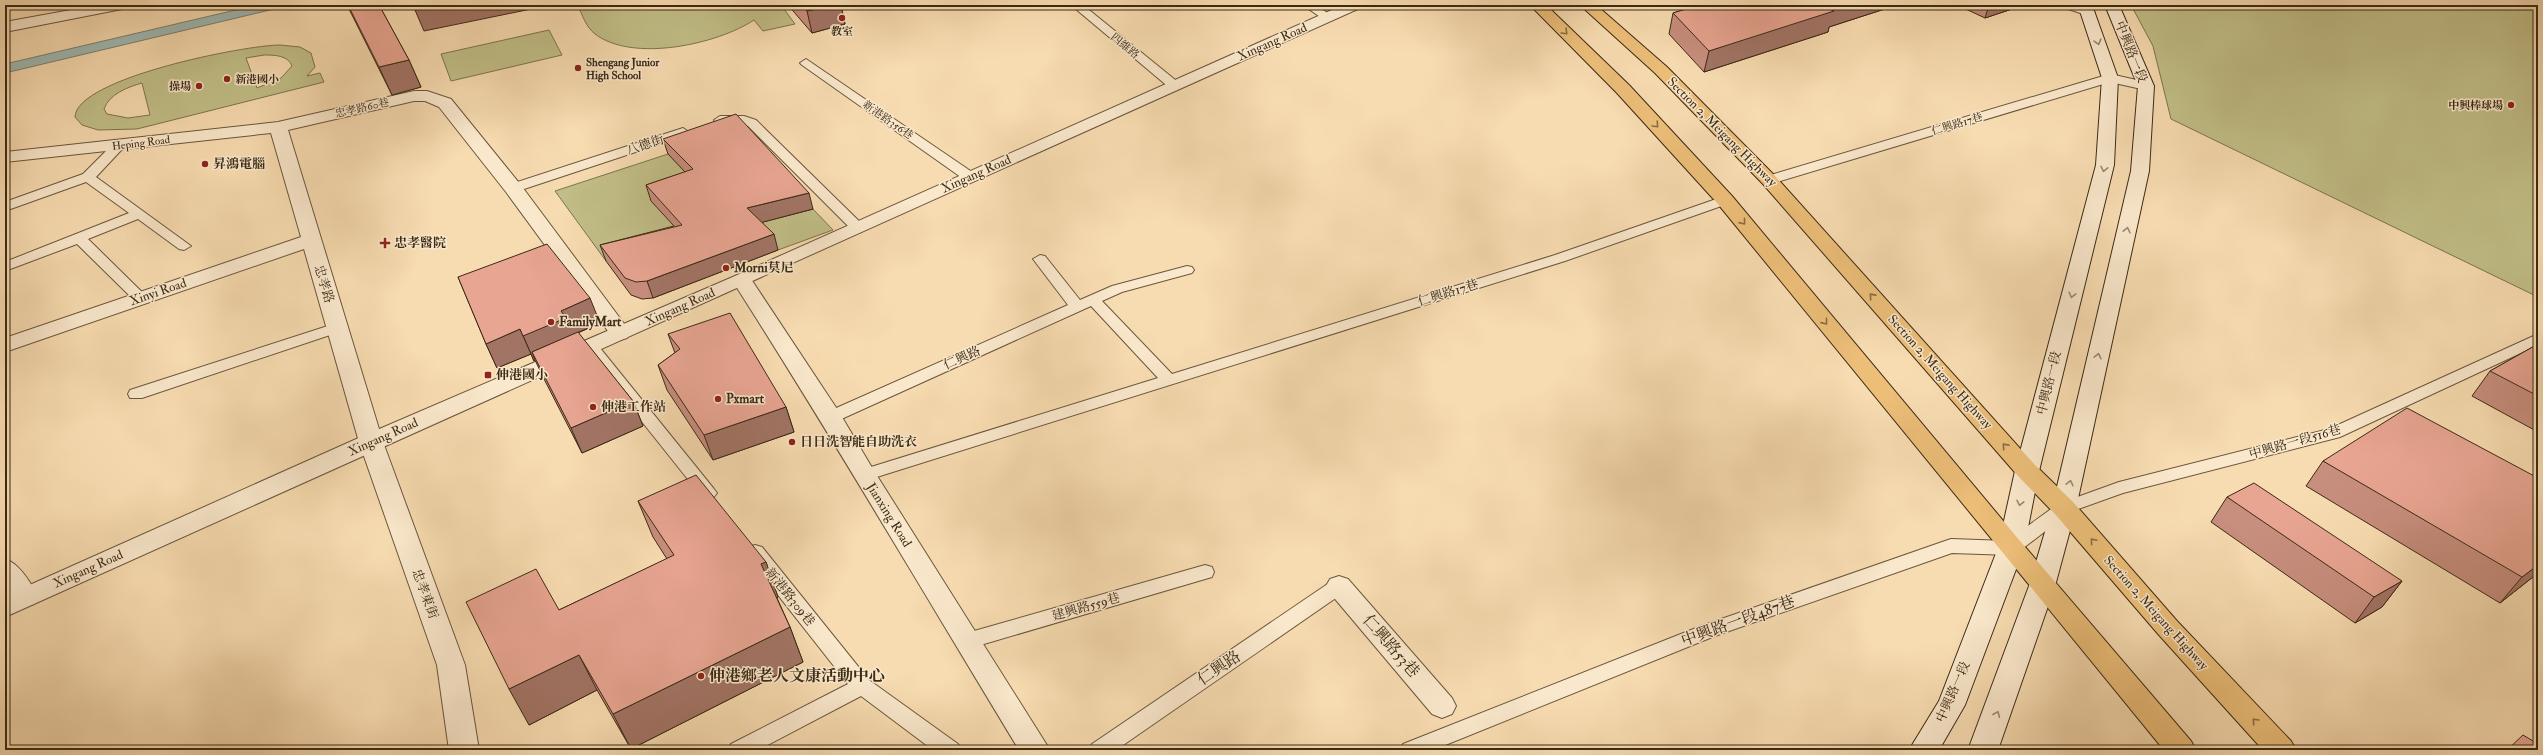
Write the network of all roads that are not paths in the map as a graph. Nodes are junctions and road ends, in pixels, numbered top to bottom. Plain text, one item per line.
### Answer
1 (1076, 5) edge
2 (1308, 5) edge
3 (1355, 5) edge
4 (1537, 5) edge
5 (1587, 5) edge
6 (2062, 5) edge
7 (2112, 5) edge
8 (116, 6) edge
9 (2087, 9) edge
10 (1327, 18) junction
11 (5, 27) edge
12 (806, 63) dead end
13 (2110, 78) junction
14 (1175, 86) junction
15 (2146, 86) junction
16 (278, 127) junction
17 (120, 145) junction
18 (5, 157) edge
19 (88, 176) junction
20 (970, 177) junction
21 (1770, 180) junction
22 (513, 188) junction
23 (1725, 200) junction
24 (5, 207) edge
25 (140, 214) junction
26 (857, 227) junction
27 (80, 238) junction
28 (310, 240) junction
29 (184, 246) dead end
30 (1040, 259) dead end
31 (5, 267) edge
32 (1187, 270) dead end
33 (742, 280) junction
34 (140, 298) junction
35 (1093, 300) junction
36 (1077, 307) junction
37 (337, 328) junction
38 (620, 333) junction
39 (2538, 339) edge
40 (5, 345) edge
41 (590, 346) junction
42 (1169, 380) junction
43 (136, 394) dead end
44 (831, 416) junction
45 (371, 442) junction
46 (2027, 470) junction
47 (864, 474) junction
48 (718, 507) edge
49 (2064, 508) junction
50 (743, 538) edge
51 (2010, 548) junction
52 (5, 569) edge
53 (1205, 572) dead end
54 (1339, 586) joint
55 (2042, 586) junction
56 (15, 602) edge
57 (967, 641) junction
58 (862, 686) junction
59 (1442, 706) dead end
60 (464, 750) edge
61 (738, 750) edge
62 (951, 750) edge
63 (1035, 750) edge
64 (1098, 750) edge
65 (1410, 750) edge
66 (1924, 750) edge
67 (1983, 750) edge
68 (2181, 750) edge
69 (2281, 750) edge

1 - 14 lane, 四維路
2 - 10 lane
3 - 10 street, Xingang Road
4 -> 23 main road
5 - 21 main road, Section 2, Meigang Highway
6 - 9 lane
7 - 15 street, 中興路一段
8 - 11 street
9 -> 13 street, 中興路一段
10 - 14 street, Xingang Road
12 - 20 lane, 新港路356巷
13 - 15 lane, 仁興路17巷
13 - 21 lane, 仁興路17巷
13 -> 46 street, 中興路一段
14 - 20 street, Xingang Road
49 -> 15 street, 中興路一段
16 - 17 street, Heping Road
16 - 22 street, 忠孝路60巷
16 - 28 street, 忠孝路
17 - 18 street, Heping Road
17 - 19 lane
19 - 24 lane
19 - 25 lane
20 - 26 street, Xingang Road
46 -> 21 main road, Section 2, Meigang Highway
22 - 26 lane, 八德街
22 - 38 street
23 - 42 lane, 仁興路17巷
23 -> 51 main road
25 - 27 lane
25 - 29 lane
26 - 33 street, Xingang Road
27 - 31 lane
27 - 34 lane
28 - 34 street, Xinyi Road
28 - 37 street, 忠孝路
30 - 36 lane
32 - 35 lane, 仁興路
33 - 38 street, Xingang Road
33 - 44 street, Jianxing Road
34 - 40 street, Xinyi Road
35 - 36 lane, 仁興路
35 - 42 lane
36 - 44 lane, 仁興路
37 - 43 lane
37 - 45 street, 忠孝路
38 - 41 street, Xingang Road
39 - 49 lane, 中興路一段516巷
41 - 45 street, Xingang Road
41 - 48 lane
42 - 47 lane, 仁興路17巷
44 - 47 street, Jianxing Road
45 - 56 street, Xingang Road
45 - 60 street, 忠孝東街
46 - 49 main road, Section 2, Meigang Highway
46 -> 51 street, 中興路一段
47 - 57 street, Jianxing Road
49 - 51 lane
49 - 55 street, 中興路一段
69 -> 49 main road, Section 2, Meigang Highway
50 - 58 lane, 新港路309巷
51 - 55 main road
51 - 65 lane, 中興路一段487巷
51 - 66 street, 中興路一段
52 - 56 street
53 - 57 lane, 建興路559巷
54 - 59 street, 仁興路53巷
54 - 64 lane, 仁興路
67 -> 55 street, 中興路一段
55 - 68 main road
57 - 63 street, Jianxing Road
58 - 61 lane
58 - 62 lane, 新港路309巷

